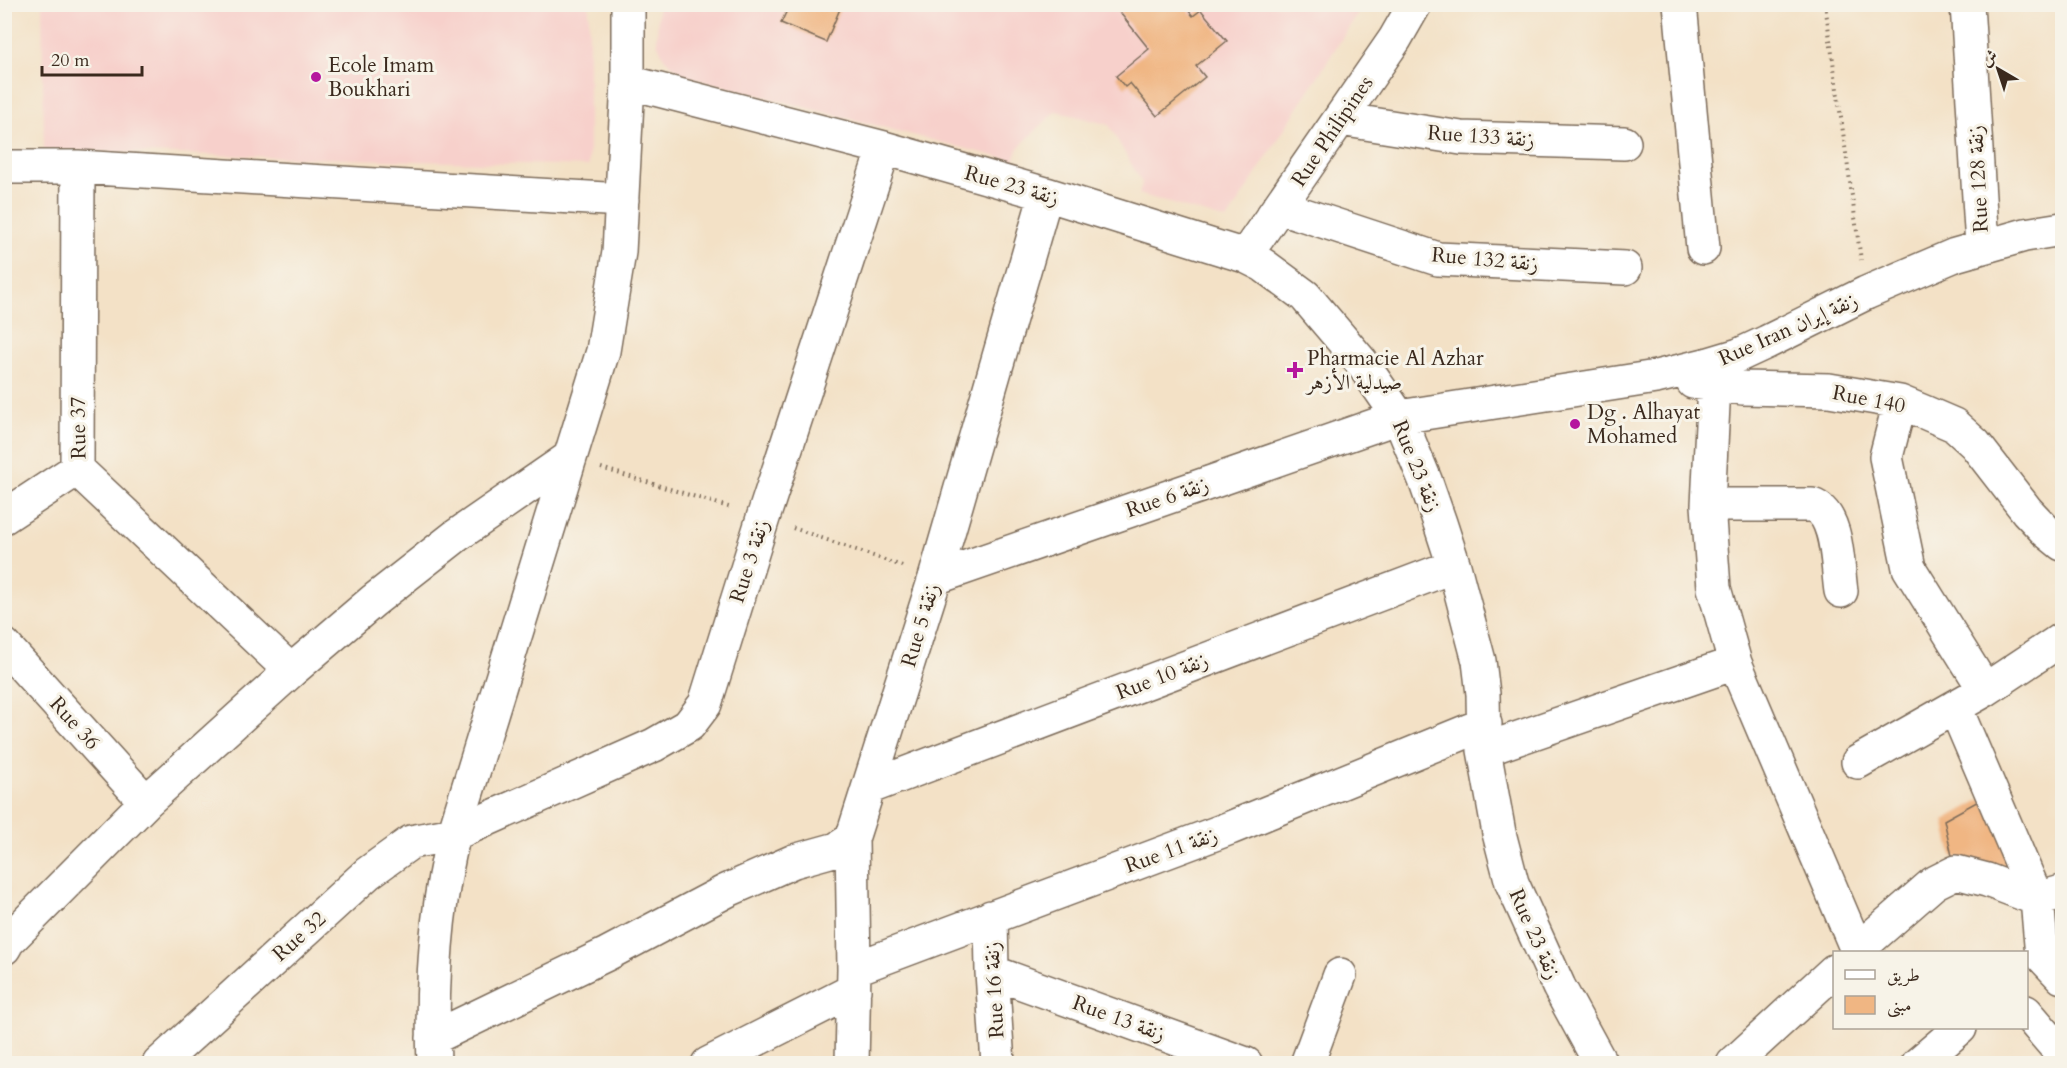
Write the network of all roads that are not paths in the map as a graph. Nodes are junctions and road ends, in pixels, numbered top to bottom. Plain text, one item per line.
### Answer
1 (628, 4) edge
2 (1415, 4) edge
3 (1680, 4) edge
4 (1967, 4) edge
5 (628, 82) junction
6 (1340, 119) junction
7 (1624, 142) dead end
8 (884, 148) junction
9 (4, 167) edge
10 (78, 167) junction
11 (1046, 194) junction
12 (622, 200) junction
13 (1280, 207) junction
14 (2062, 230) edge
15 (1982, 246) junction
16 (1703, 248) dead end
17 (1245, 256) junction
18 (1625, 268) dead end
19 (1656, 377) junction
20 (1714, 385) junction
21 (1900, 402) junction
22 (1399, 417) junction
23 (569, 458) junction
24 (77, 469) junction
25 (1708, 505) junction
26 (4, 517) edge
27 (2062, 544) edge
28 (1454, 566) junction
29 (935, 578) junction
30 (1841, 591) dead end
31 (2062, 639) edge
32 (4, 645) edge
33 (1735, 663) junction
34 (291, 670) junction
35 (1985, 690) junction
36 (1955, 707) junction
37 (1484, 737) junction
38 (1858, 762) dead end
39 (870, 787) junction
40 (146, 802) junction
41 (454, 834) junction
42 (852, 839) junction
43 (2050, 896) edge
44 (991, 917) junction
45 (4, 948) edge
46 (1846, 951) edge
47 (1857, 951) edge
48 (2044, 968) edge
49 (992, 972) junction
50 (1833, 973) edge
51 (1340, 975) dead end
52 (854, 980) junction
53 (2028, 1014) edge
54 (1959, 1029) edge
55 (433, 1051) edge
56 (2062, 1054) edge
57 (1930, 1060) edge
58 (1598, 1063) edge
59 (159, 1064) edge
60 (708, 1064) edge
61 (852, 1064) edge
62 (998, 1064) edge
63 (1246, 1064) edge
64 (1307, 1064) edge
65 (1733, 1064) edge

1 - 5 street
2 - 6 street, Rue Philipines
3 - 16 street
4 - 15 street, Rue 128 زنقة
5 - 8 street, Rue 23 زنقة
5 - 12 street
6 - 7 street, Rue 133 زنقة
6 - 13 street, Rue Philipines
8 - 11 street, Rue 23 زنقة
8 - 41 street, Rue 3 زنقة
9 - 10 street
10 - 12 street
10 - 24 street, Rue 37
11 - 17 street, Rue 23 زنقة
11 - 29 street, Rue 5 زنقة
12 - 23 street
13 - 17 street, Rue Philipines
13 - 18 street, Rue 132 زنقة
14 - 15 street, Rue Iran زنقة إيران
15 - 19 street, Rue Iran زنقة إيران
17 - 22 street, Rue 23 زنقة
19 - 20 street, Rue 140
19 - 22 street, Rue Iran زنقة إيران
20 - 21 street, Rue 140
20 - 25 street
21 - 27 street, Rue 140
21 - 35 street
22 - 28 street, Rue 23 زنقة
22 - 29 street, Rue 6 زنقة
23 - 34 street
23 - 41 street
24 - 26 street
24 - 34 street, Rue 37
25 - 30 street
25 - 33 street
28 - 37 street, Rue 23 زنقة
28 - 39 street, Rue 10 زنقة
29 - 39 street, Rue 5 زنقة
31 - 35 street
32 - 40 street, Rue 36
33 - 37 street, Rue 11 زنقة
33 - 46 street
34 - 40 street
35 - 36 street
36 - 38 street
36 - 43 street
37 - 44 street, Rue 11 زنقة
37 - 58 street, Rue 23 زنقة
39 - 42 street, Rue 5 زنقة
40 - 45 street
41 - 55 street
41 - 59 street, Rue 32
42 - 52 street, Rue 5 زنقة
42 - 55 street
43 - 47 street
43 - 48 street
44 - 49 street, Rue 16 زنقة
44 - 52 street, Rue 11 زنقة
49 - 62 street, Rue 16 زنقة
49 - 63 street, Rue 13 زنقة
50 - 65 street
51 - 64 street
52 - 60 street, Rue 11 زنقة
52 - 61 street, Rue 5 زنقة
53 - 56 street
54 - 57 street

